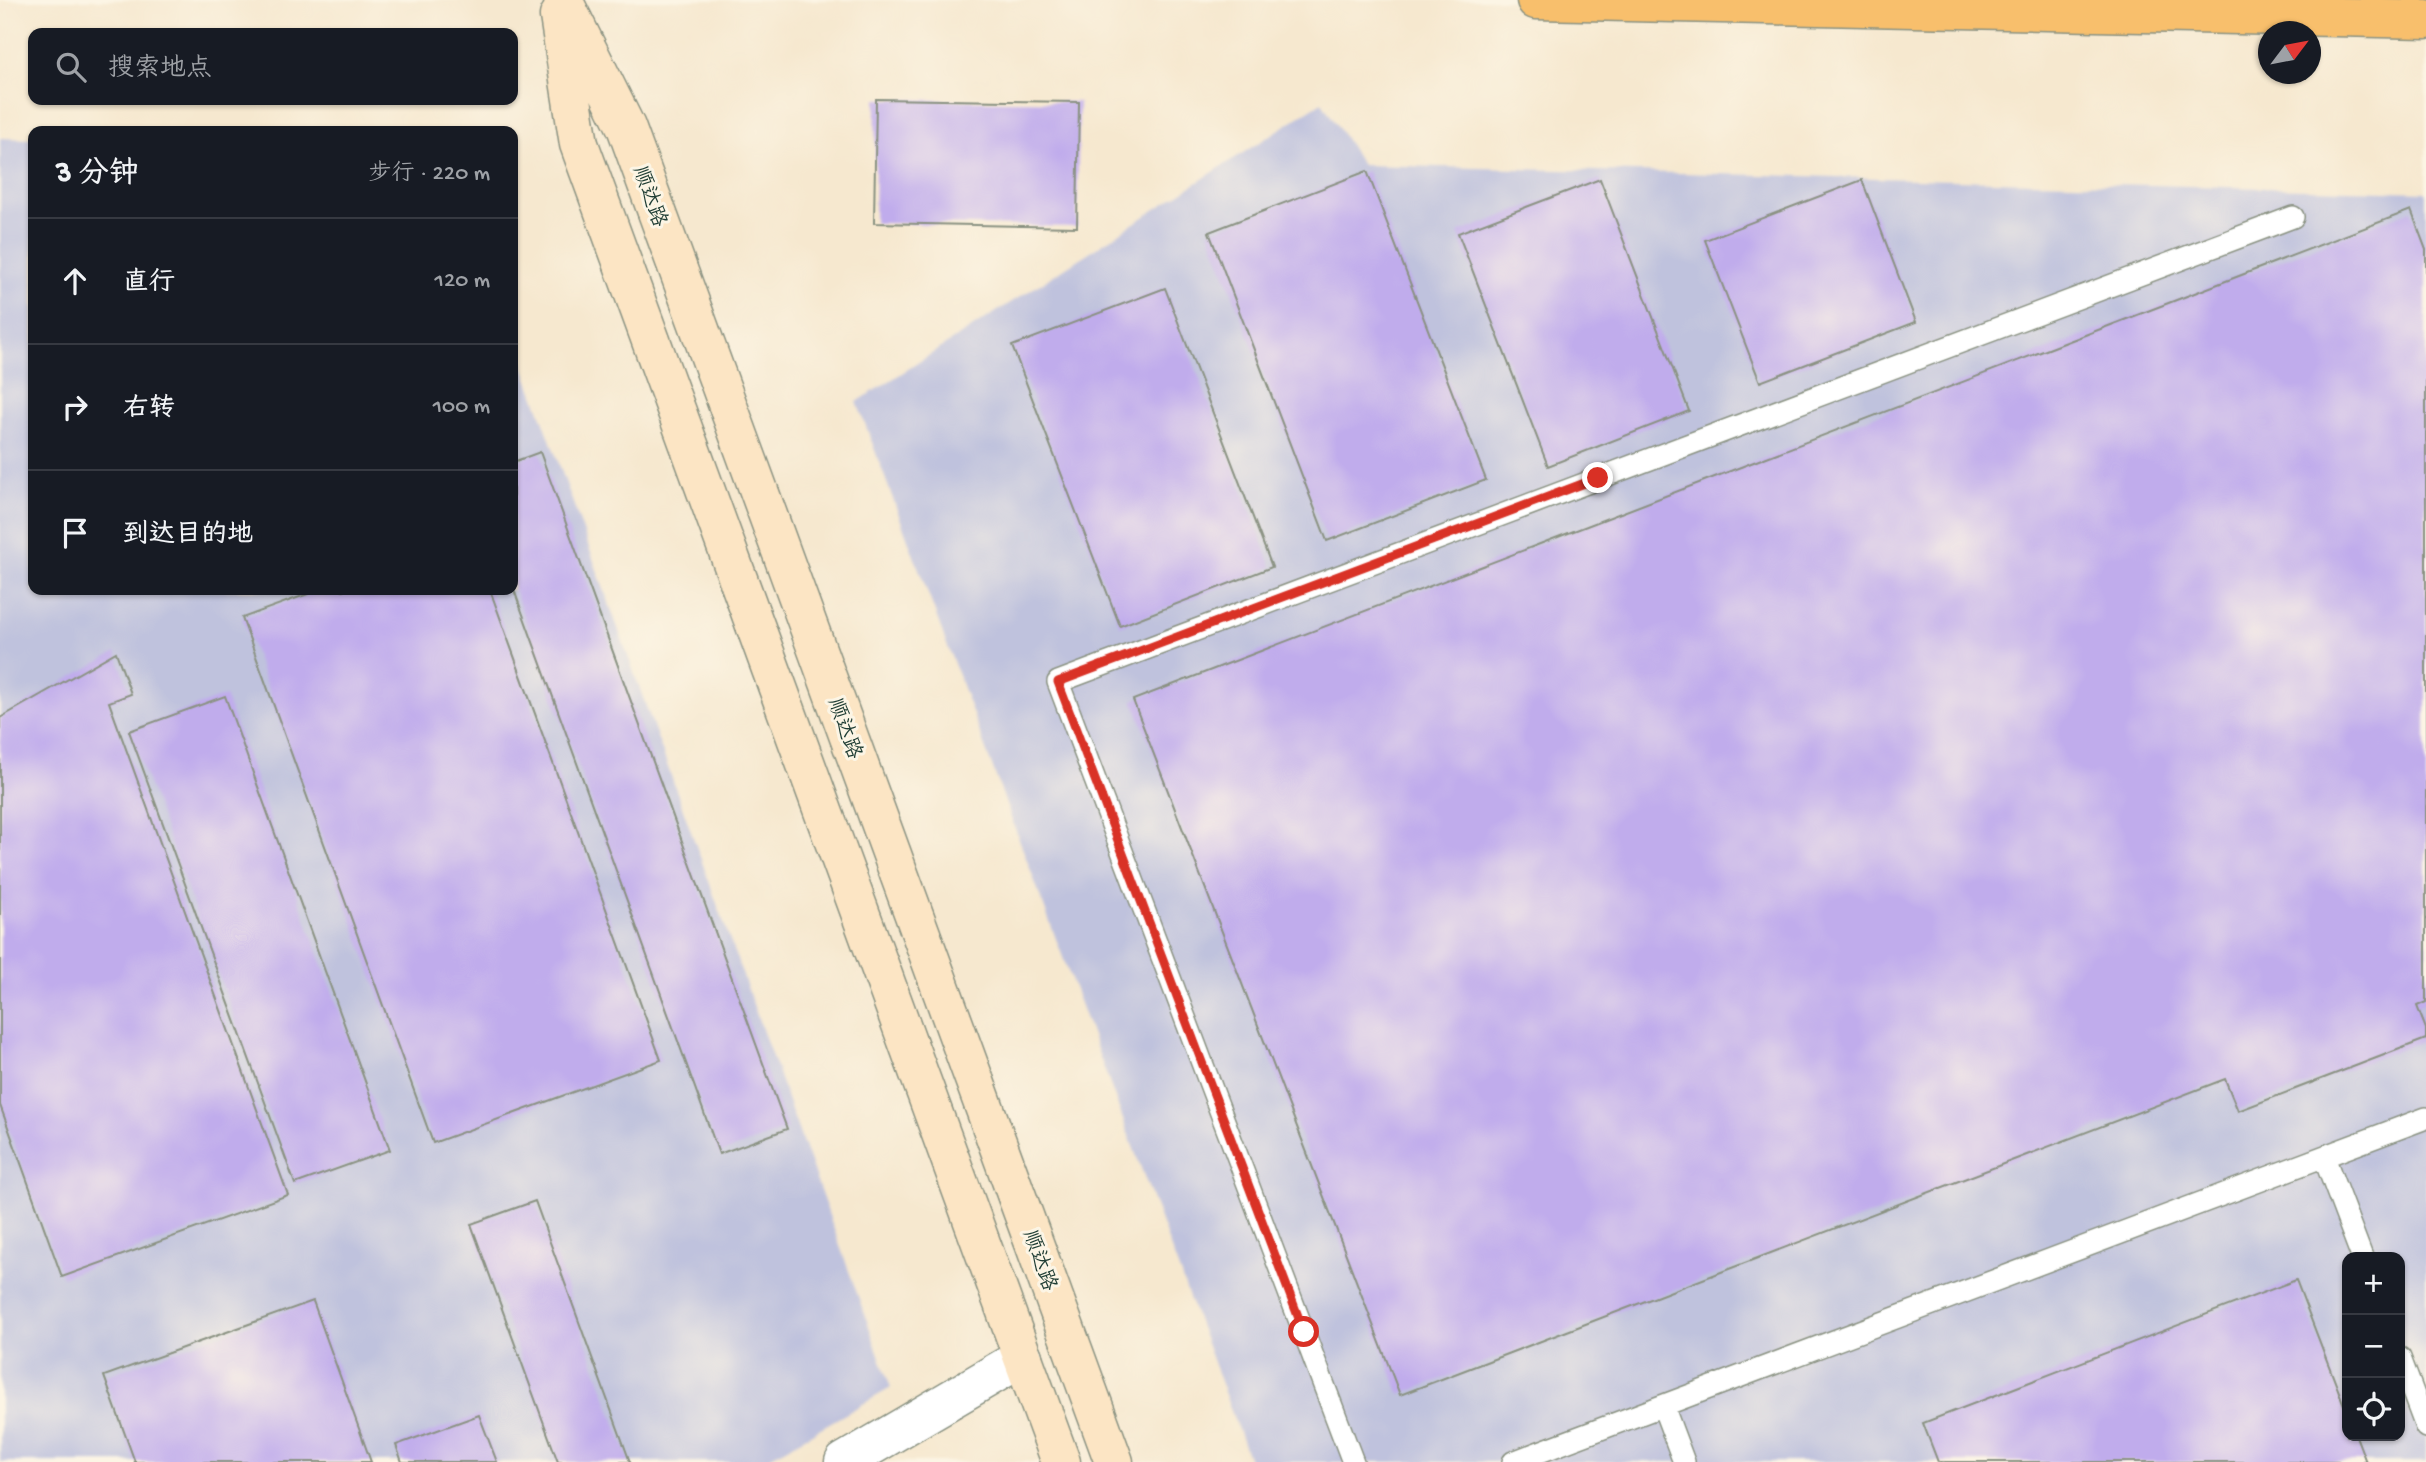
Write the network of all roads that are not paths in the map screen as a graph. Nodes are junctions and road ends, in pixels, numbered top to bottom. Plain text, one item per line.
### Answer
1 (556, 0) edge
2 (563, 0) edge
3 (1536, 0) edge
4 (2426, 19) edge
5 (2293, 217) dead end
6 (2426, 1118) edge
7 (2324, 1157) junction
8 (2360, 1252) edge
9 (1023, 1357) junction
10 (2405, 1371) edge
11 (1663, 1406) junction
12 (2426, 1427) edge
13 (844, 1462) edge
14 (1061, 1462) edge
15 (1114, 1462) edge
16 (1353, 1462) edge
17 (1513, 1462) edge
18 (1684, 1462) edge

1 - 9 main road
2 - 15 main road, 顺达路
3 - 4 highway
5 - 16 lane
6 - 7 lane
7 - 8 lane
7 - 11 lane
9 - 13 street
9 - 14 main road
10 - 12 lane
11 - 17 lane
11 - 18 lane

